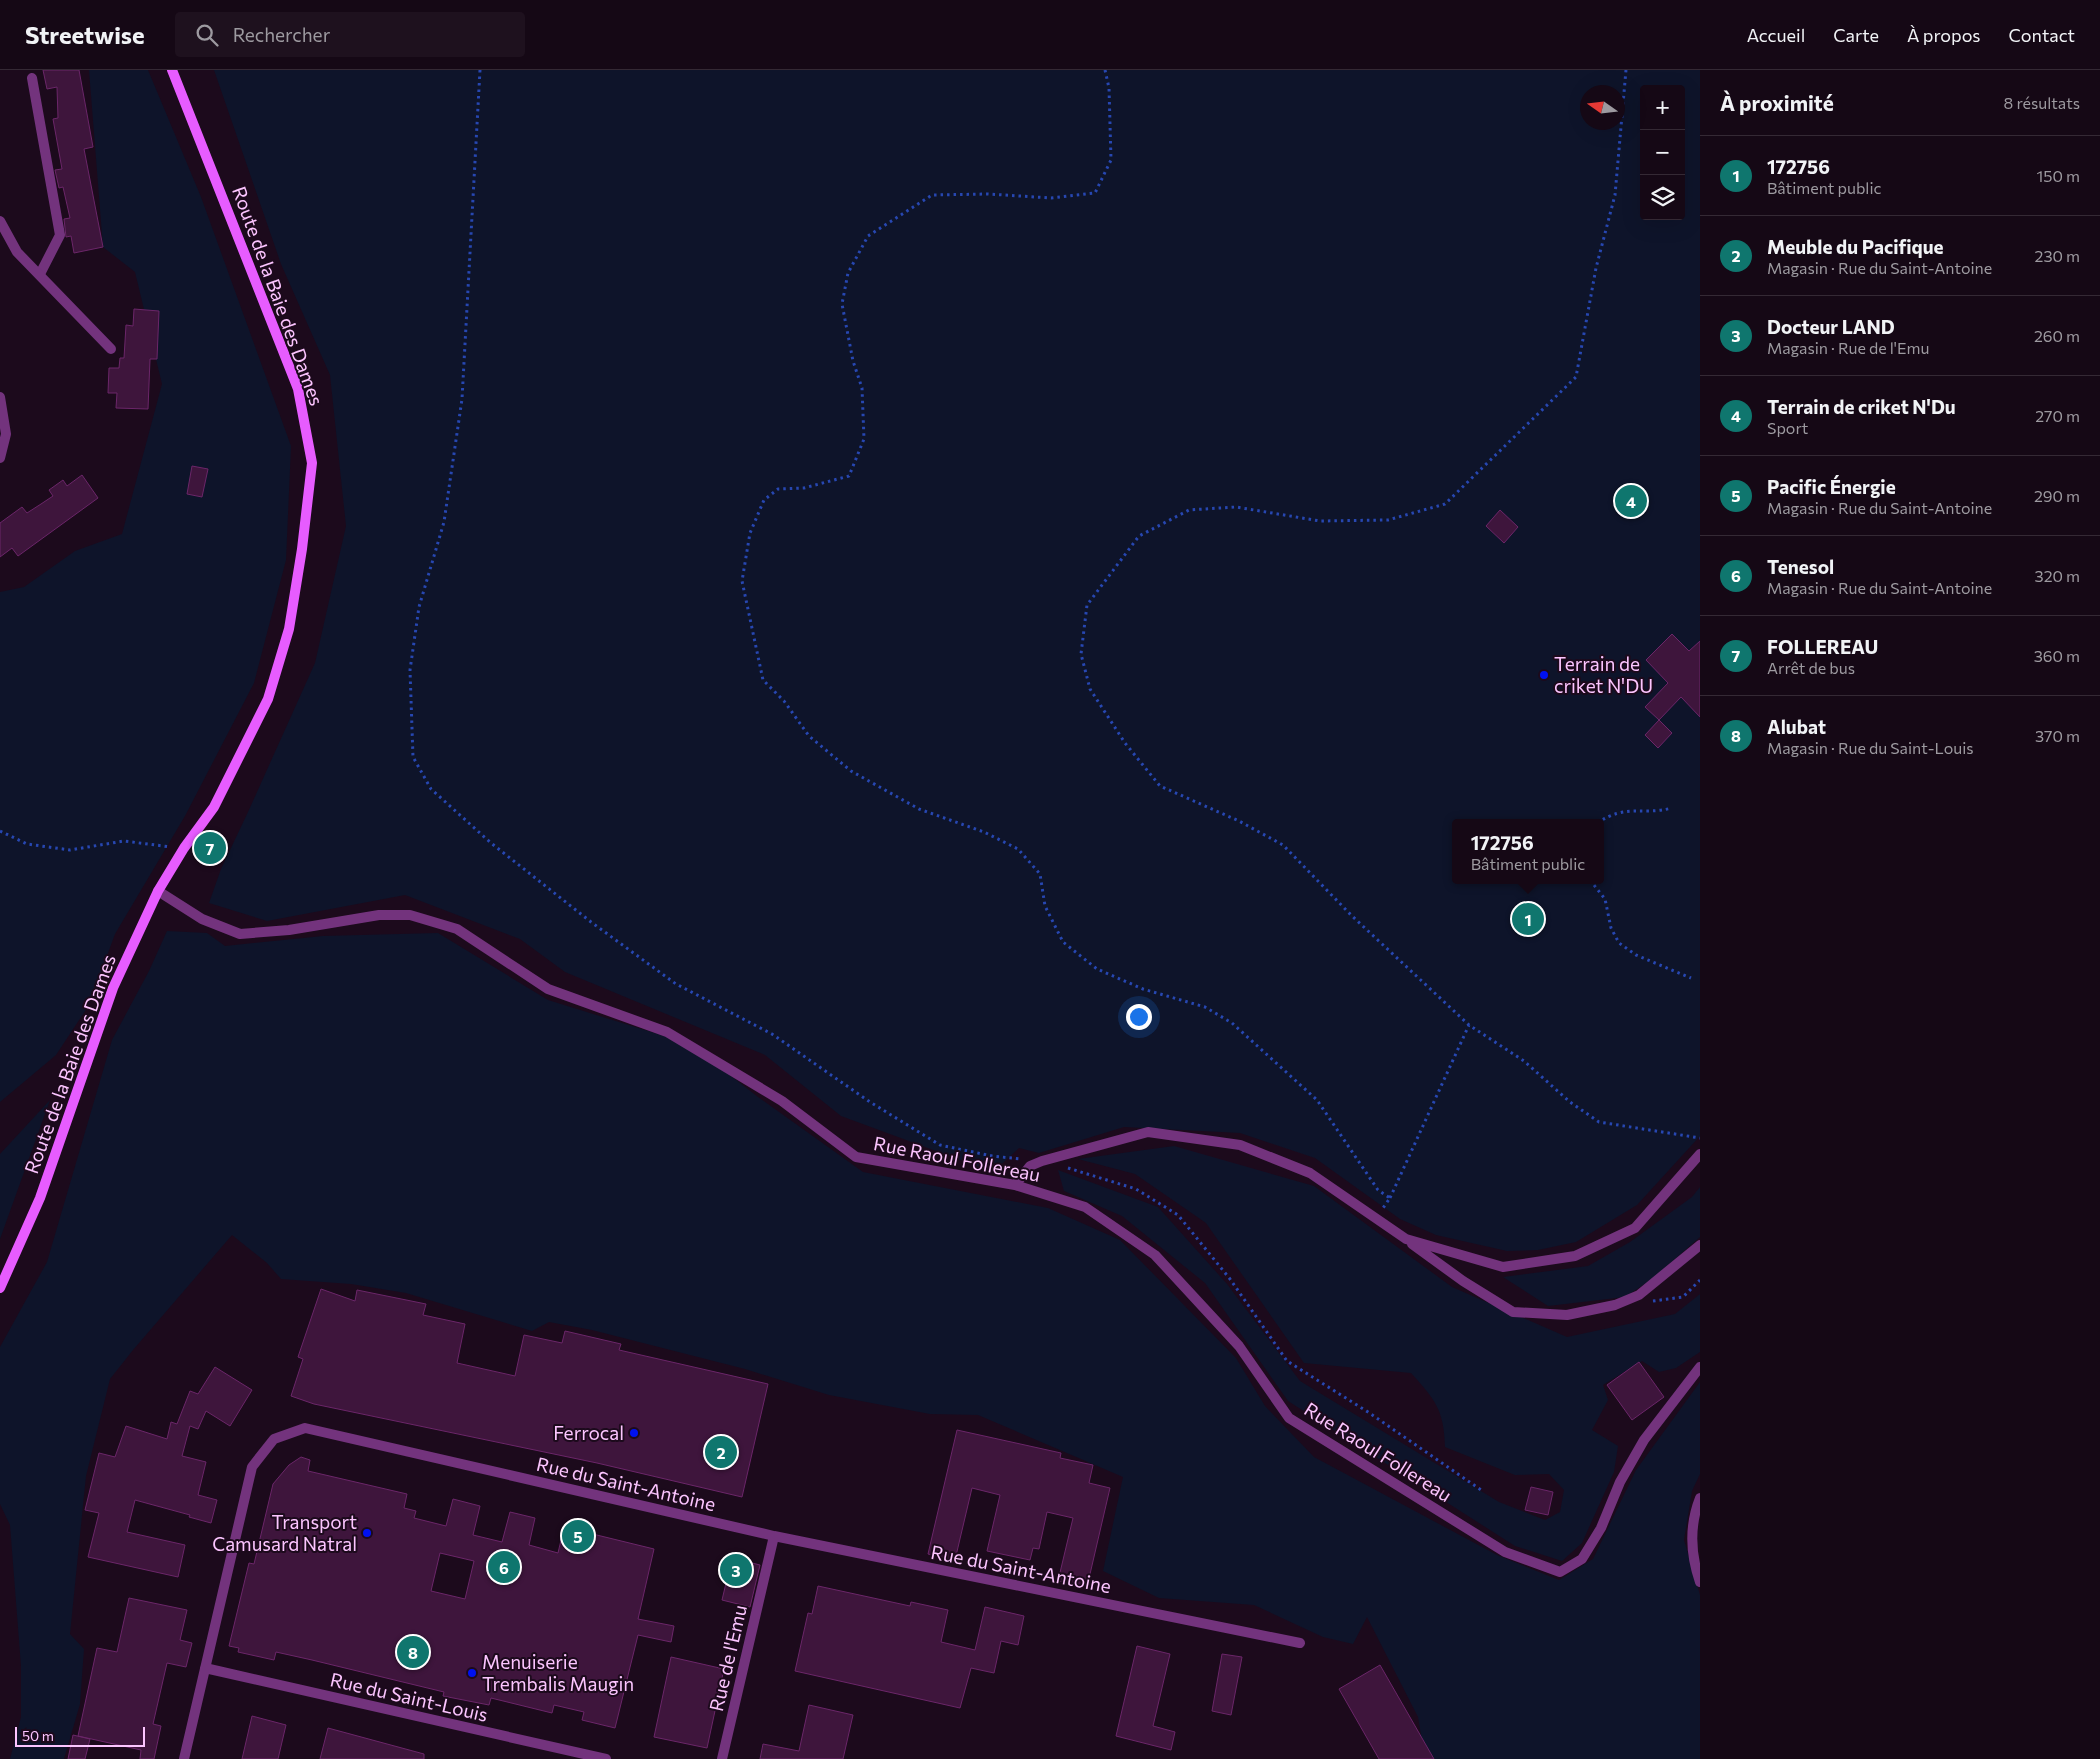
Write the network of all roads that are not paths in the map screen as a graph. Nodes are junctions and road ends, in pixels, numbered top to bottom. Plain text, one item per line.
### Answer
1 (172, 70) edge
2 (32, 78) dead end
3 (0, 221) edge
4 (40, 274) junction
5 (111, 349) dead end
6 (0, 397) edge
7 (0, 458) edge
8 (158, 890) junction
9 (1700, 1154) edge
10 (1015, 1185) junction
11 (1406, 1239) junction
12 (1700, 1245) edge
13 (0, 1288) edge
14 (1700, 1367) edge
15 (1700, 1498) edge
16 (774, 1536) junction
17 (1700, 1582) edge
18 (1300, 1643) dead end
19 (205, 1668) junction
20 (184, 1759) edge
21 (606, 1759) edge
22 (722, 1759) edge

1 - 8 main road, Route de la Baie des Dames
2 - 4 street
3 - 4 street
4 - 5 street
6 - 7 street
8 - 10 street, Rue Raoul Follereau
8 - 13 main road, Route de la Baie des Dames
9 - 11 street
10 - 11 street
10 - 14 street, Rue Raoul Follereau
11 - 12 street
15 - 17 street
16 - 18 street, Rue du Saint-Antoine
16 - 19 street, Rue du Saint-Antoine
16 - 22 street, Rue de l'Emu
19 - 20 street, Rue du Saint-Antoine
19 - 21 street, Rue du Saint-Louis

